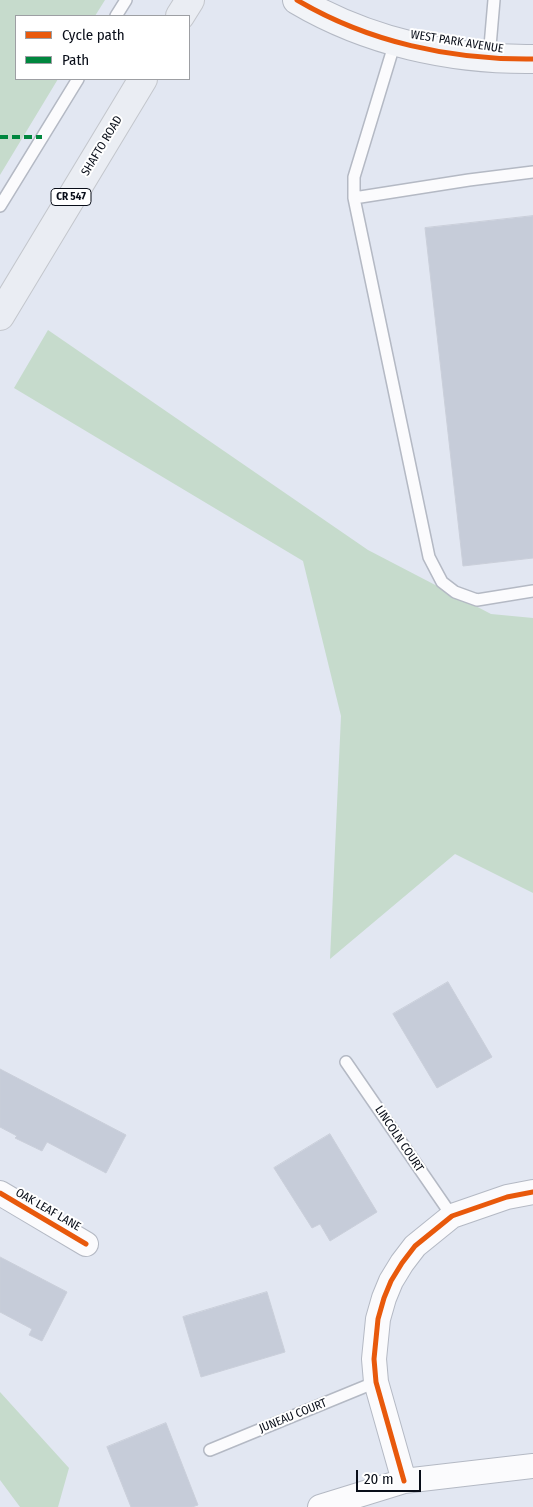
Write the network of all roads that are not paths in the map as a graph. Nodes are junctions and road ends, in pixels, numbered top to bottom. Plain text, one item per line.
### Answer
1 (126, 0) edge
2 (190, 0) edge
3 (296, 0) edge
4 (494, 0) edge
5 (117, 15) edge
6 (181, 15) edge
7 (395, 42) junction
8 (489, 59) junction
9 (533, 60) edge
10 (77, 80) edge
11 (142, 80) edge
12 (533, 172) edge
13 (354, 198) junction
14 (0, 206) edge
15 (0, 316) edge
16 (533, 591) edge
17 (346, 1062) dead end
18 (533, 1192) edge
19 (0, 1193) edge
20 (452, 1216) junction
21 (86, 1244) dead end
22 (376, 1382) junction
23 (210, 1450) dead end
24 (533, 1466) edge
25 (404, 1481) junction
26 (320, 1507) edge

1 - 5 lane
2 - 6 main road
3 - 7 street, WEST PARK AVENUE
4 - 8 lane
7 - 8 street, WEST PARK AVENUE
7 - 13 lane
8 - 9 street, WEST PARK AVENUE
10 - 14 lane
11 - 15 main road, SHAFTO ROAD / CR 547
12 - 13 lane
13 - 16 lane
17 - 20 lane, LINCOLN COURT
18 - 20 street
19 - 21 street, OAK LEAF LANE
20 - 22 street
22 - 23 lane, JUNEAU COURT
22 - 25 street
24 - 25 street
25 - 26 street

